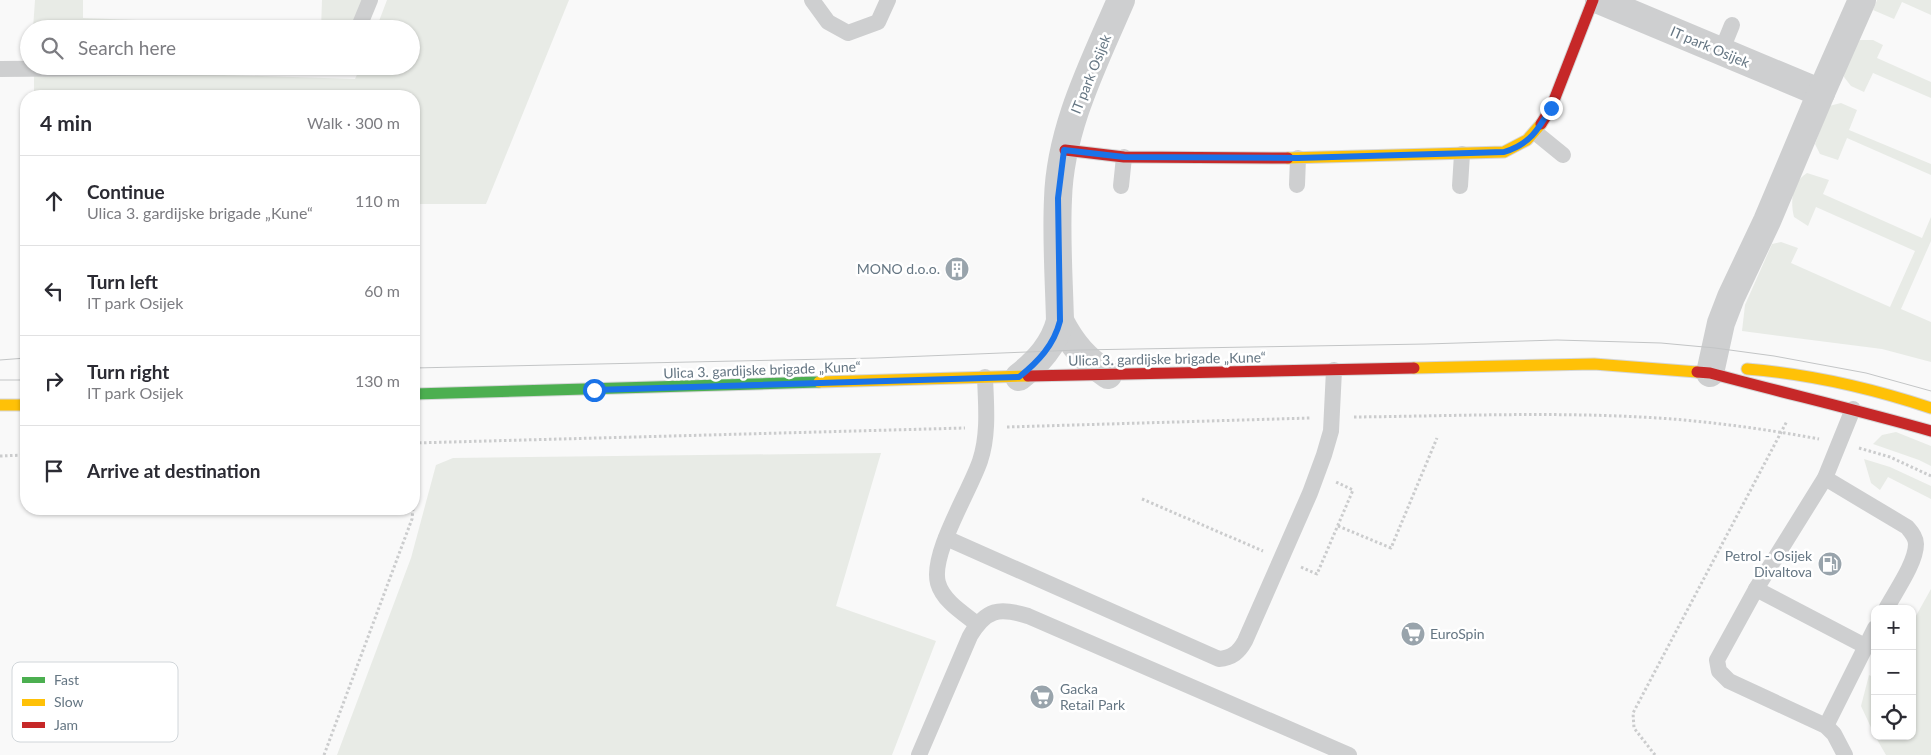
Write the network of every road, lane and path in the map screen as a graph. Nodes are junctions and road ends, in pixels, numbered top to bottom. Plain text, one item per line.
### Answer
1 (370, 0) edge
2 (812, 0) edge
3 (888, 0) edge
4 (1593, 0) edge
5 (1599, 0) edge
6 (1862, 0) edge
7 (1114, 3) edge
8 (362, 20) edge
9 (1732, 25) dead end
10 (1721, 52) junction
11 (0, 69) edge
12 (20, 69) edge
13 (1821, 93) junction
14 (1536, 133) junction
15 (1064, 150) junction
16 (1462, 154) junction
17 (1563, 155) dead end
18 (1124, 157) junction
19 (1298, 158) junction
20 (1297, 185) dead end
21 (1121, 186) dead end
22 (1460, 186) dead end
23 (1060, 321) junction
24 (1334, 370) junction
25 (1710, 373) junction
26 (1108, 375) junction
27 (1019, 377) junction
28 (985, 378) junction
29 (420, 394) edge
30 (1802, 398) junction
31 (0, 405) edge
32 (20, 405) edge
33 (1931, 408) edge
34 (1853, 409) junction
35 (1332, 418) junction
36 (986, 428) junction
37 (1931, 431) edge
38 (1780, 432) junction
39 (1437, 438) dead end
40 (420, 443) edge
41 (1840, 443) junction
42 (20, 455) edge
43 (0, 456) edge
44 (1931, 476) edge
45 (1825, 478) junction
46 (412, 515) edge
47 (1338, 526) dead end
48 (946, 538) junction
49 (1756, 588) junction
50 (1888, 605) edge
51 (977, 624) junction
52 (1871, 635) edge
53 (1865, 646) junction
54 (1826, 726) junction
55 (1847, 753) edge
56 (324, 755) edge
57 (920, 755) edge
58 (1349, 755) edge
59 (1655, 755) edge

1 - 8 lane
2 - 3 lane
4 - 14 street
5 - 10 street, IT park Osijek
6 - 13 street
7 - 15 street, IT park Osijek
9 - 10 lane
10 - 13 street, IT park Osijek
11 - 12 lane
13 - 25 street
14 - 16 street
14 - 17 lane
15 - 18 street
15 - 23 street, IT park Osijek
16 - 19 street
16 - 22 lane
18 - 19 street
18 - 21 lane
19 - 20 lane
23 - 26 street, IT park Osijek
23 - 27 street, IT park Osijek
24 - 25 street, Ulica 3. gardijske brigade „Kune“
24 - 26 street, Ulica 3. gardijske brigade „Kune“
24 - 35 lane
25 - 30 street, Ulica 3. gardijske brigade „Kune“
25 - 33 street, Ulica 3. gardijske brigade „Kune“
26 - 27 street, Ulica 3. gardijske brigade „Kune“
27 - 28 street, Ulica 3. gardijske brigade „Kune“
28 - 29 street, Ulica 3. gardijske brigade „Kune“
28 - 36 lane
30 - 34 street, Ulica 3. gardijske brigade „Kune“
30 - 38 path
31 - 32 street
34 - 37 street, Ulica 3. gardijske brigade „Kune“
34 - 41 lane
35 - 36 path
35 - 38 path
35 - 48 lane
36 - 40 path
36 - 48 lane
38 - 41 path
38 - 59 path
39 - 47 path
41 - 44 path
41 - 45 lane
42 - 43 path
45 - 49 lane
45 - 50 lane
46 - 56 path
48 - 51 lane
49 - 53 lane
49 - 54 lane
51 - 57 lane
51 - 58 lane
52 - 53 lane
53 - 54 lane
54 - 55 lane

